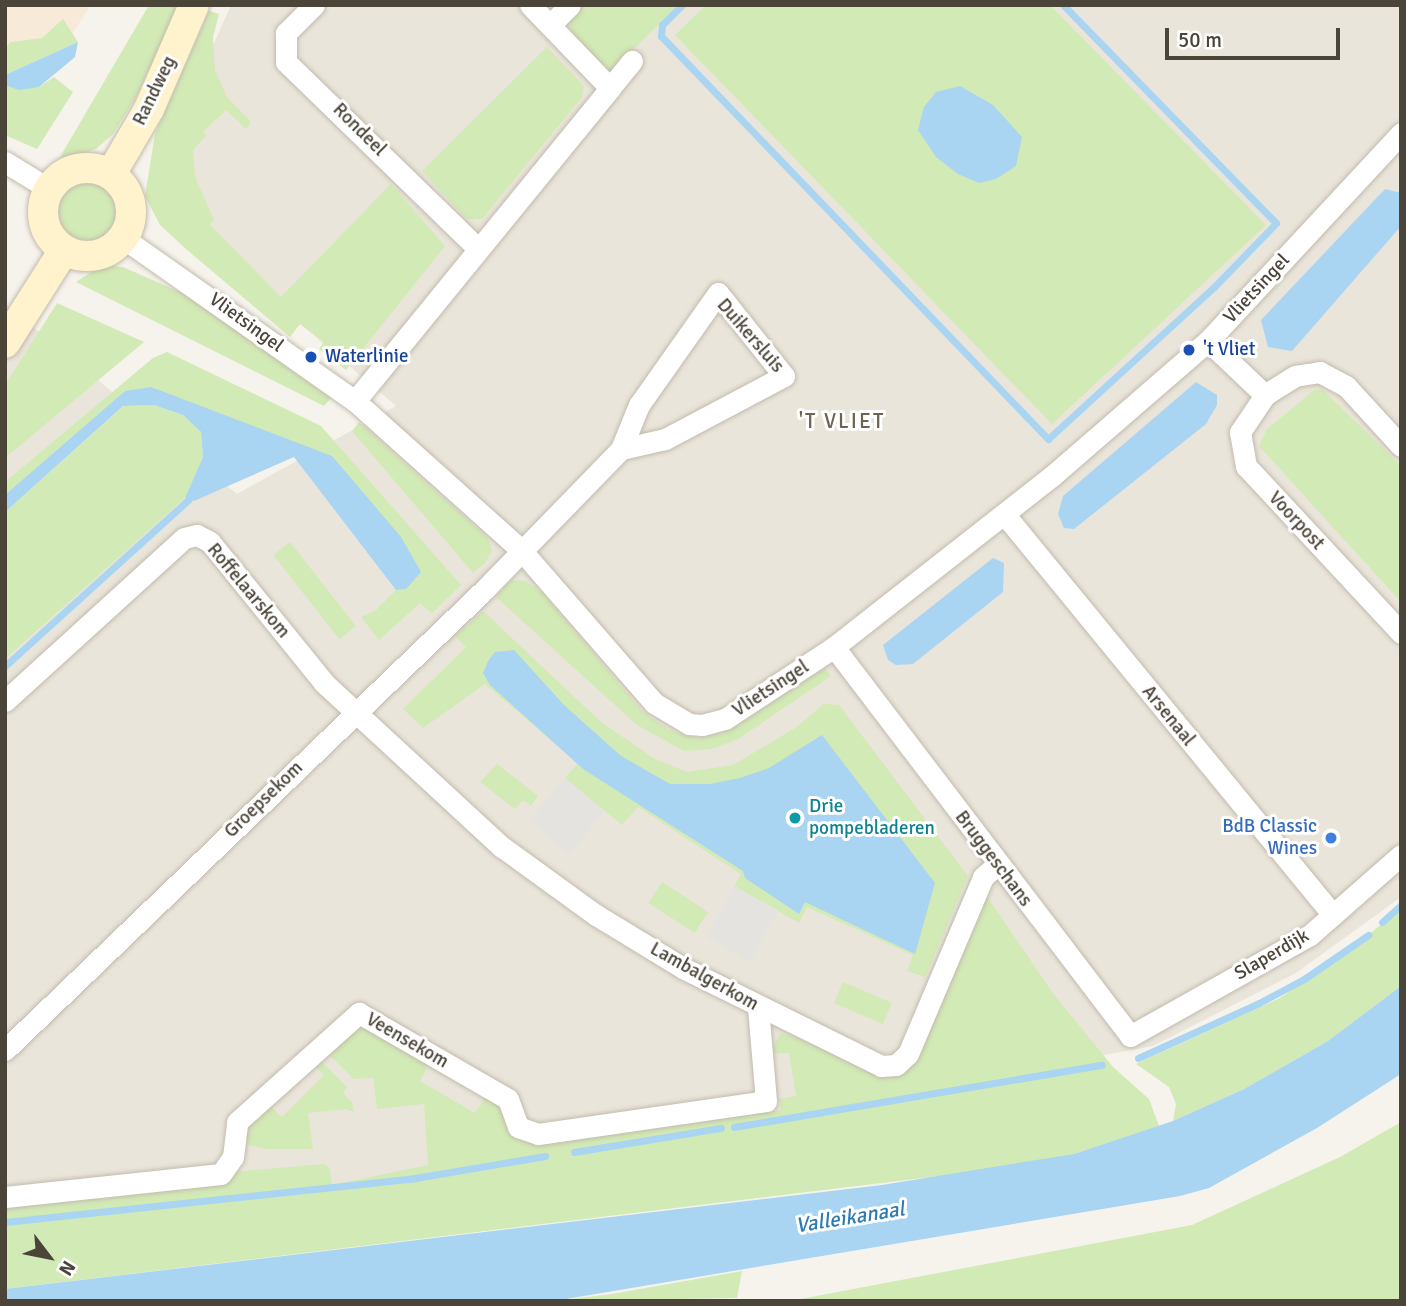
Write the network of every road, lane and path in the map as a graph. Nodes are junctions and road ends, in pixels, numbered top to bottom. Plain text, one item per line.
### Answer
1 (194, 5) edge
2 (314, 5) edge
3 (530, 5) edge
4 (570, 5) edge
5 (550, 25) junction
6 (632, 61) dead end
7 (610, 88) junction
8 (1397, 144) edge
9 (5, 162) edge
10 (111, 174) junction
11 (49, 190) junction
12 (123, 238) junction
13 (478, 249) junction
14 (64, 250) junction
15 (1208, 341) junction
16 (5, 343) edge
17 (1265, 395) junction
18 (355, 401) junction
19 (1401, 446) edge
20 (621, 449) junction
21 (1004, 515) junction
22 (521, 550) junction
23 (1401, 633) edge
24 (834, 647) junction
25 (5, 701) edge
26 (355, 713) junction
27 (1401, 855) edge
28 (997, 865) junction
29 (1333, 915) junction
30 (758, 1008) junction
31 (1130, 1037) joint
32 (5, 1050) edge
33 (5, 1197) edge

1 - 10 main road, Randweg
2 - 13 street, Rondeel
3 - 5 street
4 - 5 street
5 - 7 street
6 - 7 street
7 - 13 street
8 - 15 street, Vlietsingel
9 - 11 street
10 - 11 main road
10 - 12 main road
11 - 14 main road
12 - 14 main road
12 - 18 street, Vlietsingel
13 - 18 street
14 - 16 main road
15 - 17 street
15 - 21 street, Vlietsingel
17 - 19 street, Voorpost
17 - 23 street, Voorpost
18 - 22 street, Vlietsingel
20 - 20 street, Duikersluis
20 - 22 street, Duikersluis
21 - 24 street, Vlietsingel
21 - 29 street, Arsenaal
22 - 24 street, Vlietsingel
22 - 26 street, Groepsekom
24 - 28 street, Bruggeschans
25 - 26 street, Roffelaarskom
26 - 30 street, Lambalgerkom
26 - 32 street, Groepsekom
27 - 29 street, Slaperdijk
28 - 30 street, Lambalgerkom
28 - 31 street, Bruggeschans
29 - 31 street, Slaperdijk
30 - 33 street, Veensekom

